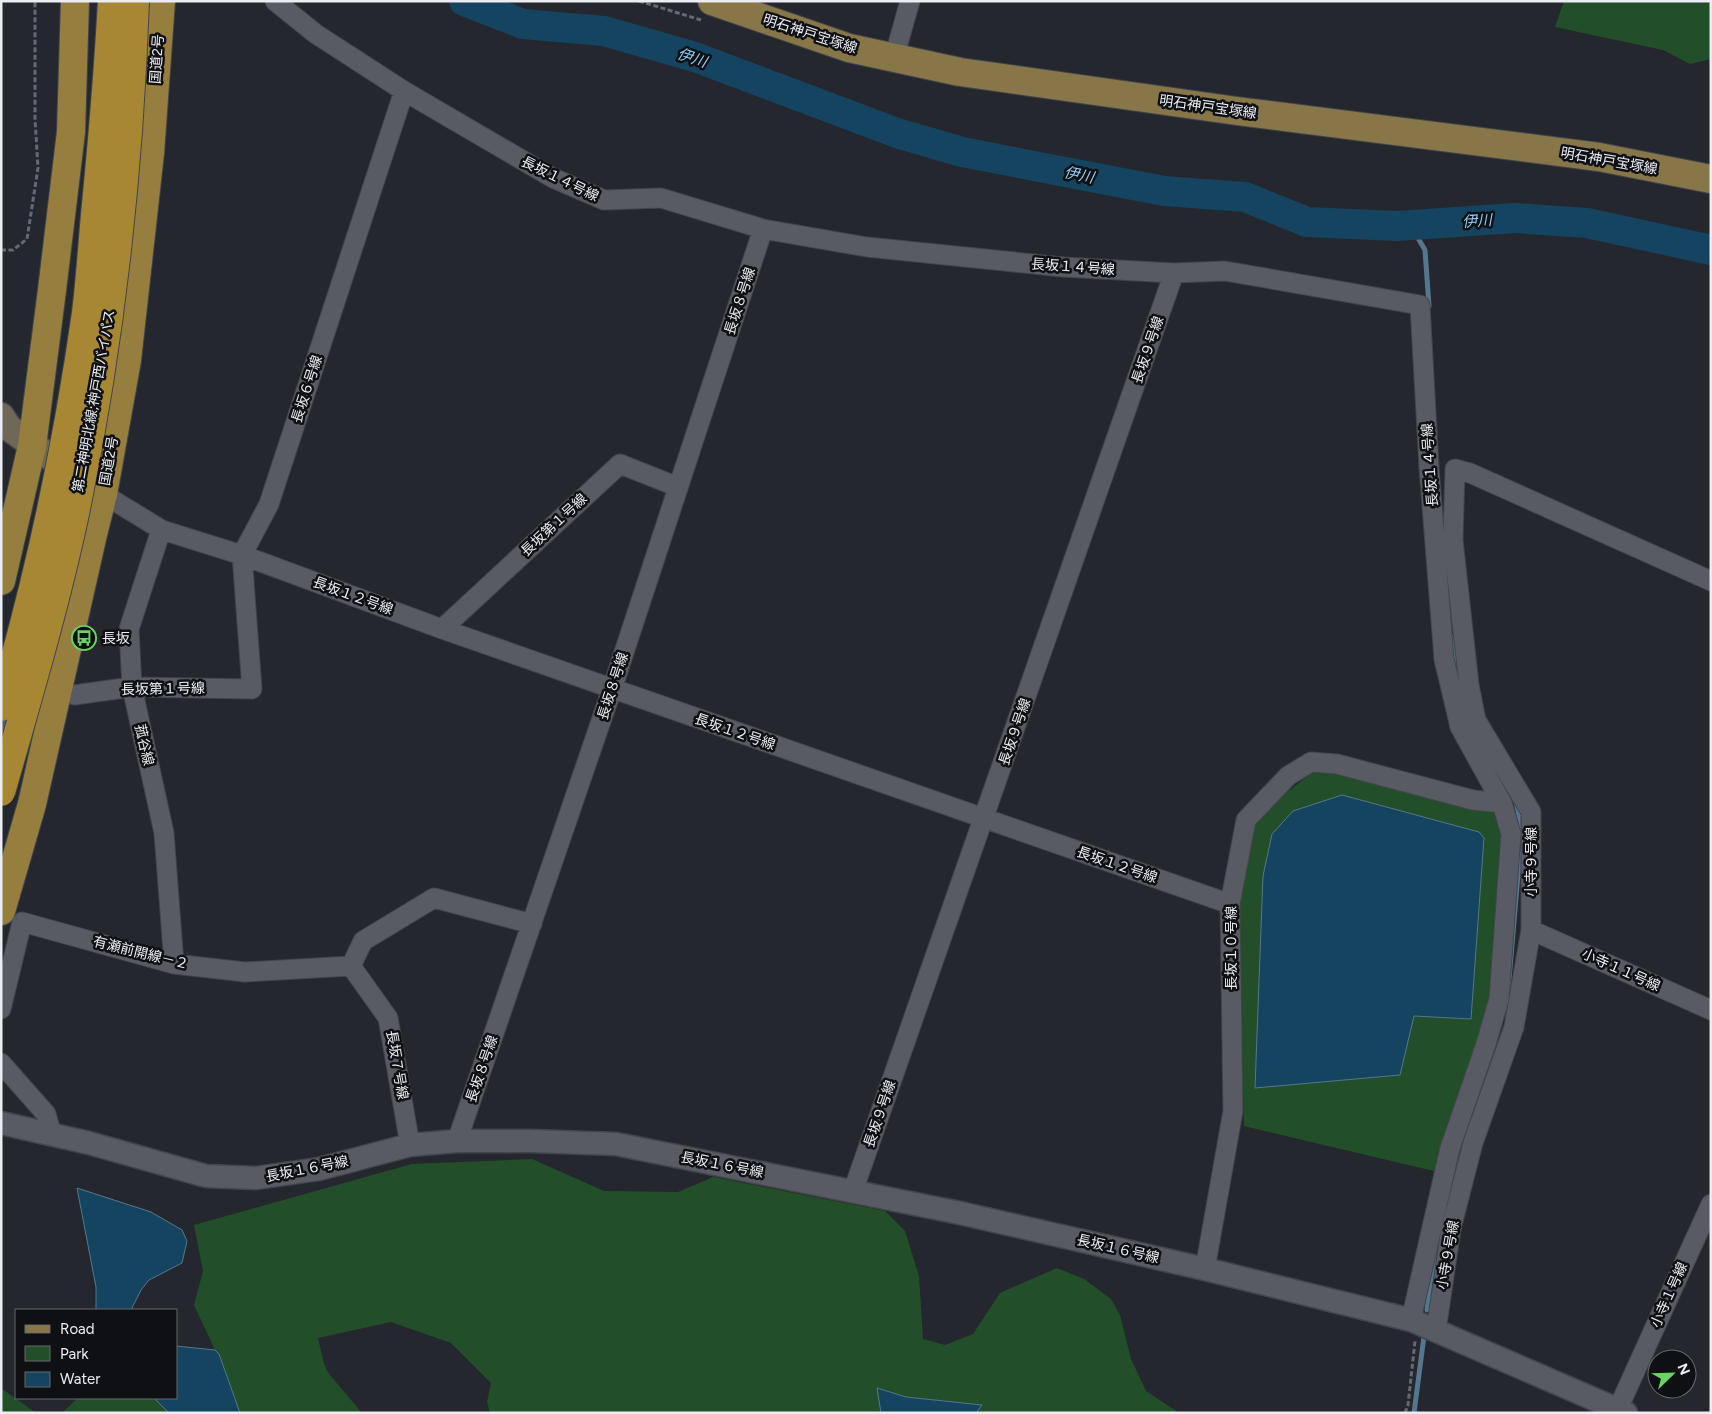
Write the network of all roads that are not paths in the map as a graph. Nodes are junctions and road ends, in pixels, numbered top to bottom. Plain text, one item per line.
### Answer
1 (74, 1) edge
2 (112, 1) edge
3 (135, 1) edge
4 (161, 1) edge
5 (275, 1) edge
6 (712, 1) edge
7 (910, 1) edge
8 (894, 58) junction
9 (404, 91) junction
10 (1711, 180) edge
11 (764, 229) junction
12 (1174, 273) junction
13 (1, 416) edge
14 (32, 446) junction
15 (1441, 468) junction
16 (678, 487) junction
17 (103, 494) junction
18 (161, 530) junction
19 (242, 555) junction
20 (1, 581) edge
21 (1711, 581) edge
22 (442, 629) junction
23 (132, 687) junction
24 (612, 689) junction
25 (74, 696) dead end
26 (46, 698) dead end
27 (4, 710) edge
28 (1, 736) edge
29 (1, 792) edge
30 (1502, 802) junction
31 (984, 819) junction
32 (1230, 904) junction
33 (12, 917) edge
34 (532, 924) junction
35 (1532, 930) junction
36 (174, 964) junction
37 (351, 966) junction
38 (1, 1009) edge
39 (1711, 1010) edge
40 (1495, 1049) junction
41 (1, 1063) edge
42 (1, 1123) edge
43 (52, 1135) junction
44 (457, 1141) junction
45 (410, 1145) junction
46 (853, 1191) junction
47 (1711, 1204) edge
48 (1205, 1270) junction
49 (1421, 1324) junction
50 (1620, 1411) edge

1 - 14 highway
2 - 27 highway, 第二神明北線;神戸西バイパス, bridge
3 - 29 highway, 第二神明北線;神戸西バイパス, bridge
4 - 17 highway, 国道2号
5 - 9 street, 長坂１４号線
6 - 8 main road, 明石神戸宝塚線
7 - 8 street
8 - 10 main road, 明石神戸宝塚線
9 - 11 street, 長坂１４号線
9 - 19 street, 長坂６号線
11 - 12 street, 長坂１４号線
11 - 16 street, 長坂８号線
12 - 15 street, 長坂１４号線
12 - 31 street, 長坂９号線
13 - 14 main road
14 - 17 main road
14 - 20 highway
15 - 21 street
15 - 30 street, 長坂１４号線
15 - 35 street, 小寺９号線
16 - 22 street, 長坂第１号線
16 - 24 street, 長坂８号線
17 - 18 street, 長坂１２号線
17 - 33 highway, 国道2号
18 - 19 street, 長坂１２号線
18 - 23 street, 菰谷線
19 - 22 street, 長坂１２号線
19 - 23 street, 長坂第１号線
22 - 24 street, 長坂１２号線
23 - 25 street, 長坂第１号線
23 - 36 street, 菰谷線
24 - 31 street, 長坂１２号線
24 - 34 street, 長坂８号線
26 - 27 street
27 - 28 street
30 - 32 street, 長坂１０号線
30 - 40 street, 長坂１４号線
31 - 32 street, 長坂１２号線
31 - 46 street, 長坂９号線
32 - 48 street, 長坂１０号線
33 - 36 street, 有瀬前開線－２
33 - 38 street
34 - 37 street
34 - 44 street, 長坂８号線
35 - 39 street, 小寺１１号線
35 - 40 street, 小寺９号線
36 - 37 street, 有瀬前開線－２
37 - 45 street, 長坂７号線
40 - 49 street, 小寺９号線
40 - 49 street
41 - 43 street
42 - 43 street, 長坂１６号線
43 - 45 street, 長坂１６号線
44 - 45 street, 長坂１６号線
44 - 46 street, 長坂１６号線
46 - 48 street, 長坂１６号線
47 - 50 street, 小寺１号線
48 - 49 street, 長坂１６号線
49 - 50 street

